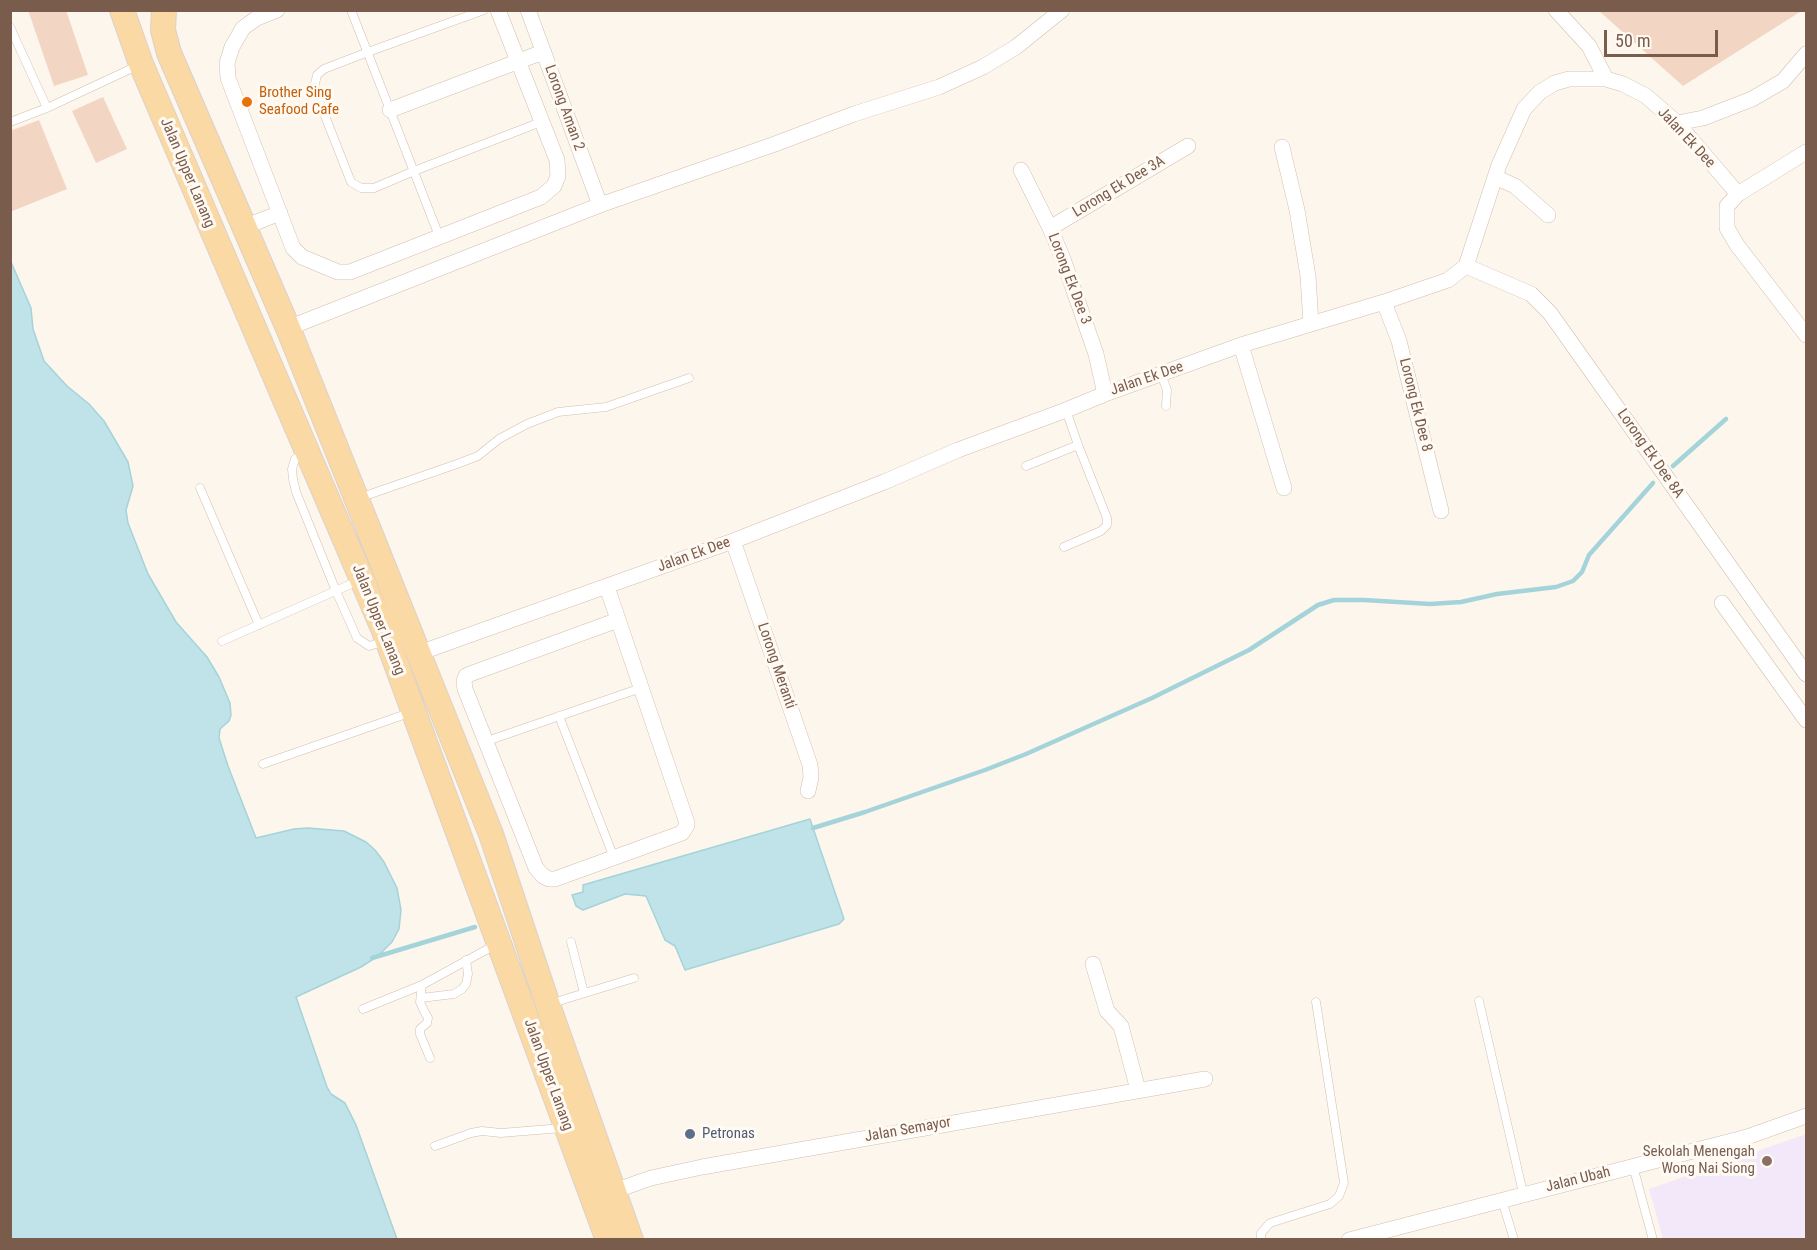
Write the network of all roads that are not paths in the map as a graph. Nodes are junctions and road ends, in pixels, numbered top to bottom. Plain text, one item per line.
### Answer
1 (122, 10) edge
2 (164, 10) edge
3 (277, 10) edge
4 (351, 10) edge
5 (484, 10) edge
6 (498, 10) edge
7 (528, 10) edge
8 (1062, 10) edge
9 (1556, 10) edge
10 (10, 27) edge
11 (368, 52) junction
12 (543, 52) junction
13 (1806, 54) edge
14 (517, 62) junction
15 (141, 64) junction
16 (1606, 79) junction
17 (47, 108) junction
18 (390, 110) junction
19 (566, 114) junction
20 (10, 122) edge
21 (541, 122) junction
22 (1677, 123) junction
23 (1188, 146) dead end
24 (1282, 147) dead end
25 (1806, 152) edge
26 (1021, 170) dead end
27 (414, 171) junction
28 (1495, 177) junction
29 (1738, 194) junction
30 (600, 205) junction
31 (280, 213) junction
32 (1548, 215) dead end
33 (244, 226) junction
34 (1050, 228) junction
35 (439, 237) junction
36 (1466, 266) junction
37 (1384, 302) junction
38 (1311, 324) junction
39 (288, 328) junction
40 (1806, 335) edge
41 (1241, 345) junction
42 (1161, 374) junction
43 (689, 378) dead end
44 (1105, 394) junction
45 (1166, 406) dead end
46 (1066, 410) junction
47 (1078, 445) junction
48 (307, 451) junction
49 (1026, 466) dead end
50 (200, 488) dead end
51 (1284, 488) dead end
52 (357, 499) junction
53 (1441, 511) dead end
54 (733, 542) junction
55 (1064, 547) dead end
56 (362, 579) junction
57 (607, 587) junction
58 (336, 591) junction
59 (1722, 603) dead end
60 (1756, 603) junction
61 (618, 620) junction
62 (1734, 620) junction
63 (259, 625) junction
64 (222, 641) dead end
65 (387, 641) junction
66 (418, 653) junction
67 (1806, 674) edge
68 (641, 688) junction
69 (414, 711) junction
70 (1805, 714) edge
71 (559, 716) junction
72 (487, 741) junction
73 (263, 764) dead end
74 (808, 791) dead end
75 (518, 824) junction
76 (491, 834) junction
77 (614, 858) junction
78 (571, 942) dead end
79 (500, 943) junction
80 (466, 960) junction
81 (1093, 964) dead end
82 (634, 978) dead end
83 (422, 985) junction
84 (584, 993) junction
85 (421, 998) junction
86 (1479, 1001) dead end
87 (1316, 1002) dead end
88 (548, 1005) junction
89 (363, 1009) dead end
90 (430, 1058) dead end
91 (1205, 1079) dead end
92 (1138, 1090) junction
93 (1806, 1116) edge
94 (567, 1128) junction
95 (435, 1146) dead end
96 (1633, 1166) junction
97 (614, 1191) junction
98 (1523, 1193) junction
99 (1502, 1199) junction
100 (608, 1239) edge
101 (631, 1239) edge
102 (1261, 1239) edge
103 (1349, 1239) edge
104 (1514, 1239) edge
105 (1653, 1239) edge

1 - 15 main road, Jalan Upper Lanang
2 - 33 main road, Jalan Upper Lanang
3 - 31 street
4 - 11 lane
5 - 11 lane
6 - 14 street
7 - 12 street, Lorong Aman 2
8 - 30 street
9 - 16 street
10 - 17 lane
11 - 18 lane
11 - 27 lane
12 - 14 street
12 - 19 street, Lorong Aman 2
13 - 22 street
14 - 18 street
14 - 21 street
15 - 17 lane
15 - 48 main road, Jalan Upper Lanang
16 - 22 street, Jalan Ek Dee
16 - 28 street, Jalan Ek Dee
17 - 20 lane
18 - 27 lane
19 - 21 street
19 - 30 street, Lorong Aman 2
21 - 27 lane
21 - 35 street
22 - 29 street, Jalan Ek Dee
23 - 34 street, Lorong Ek Dee 3A
24 - 38 street
25 - 29 street
26 - 34 street, Lorong Ek Dee 3
27 - 35 lane
28 - 32 street
28 - 36 street, Jalan Ek Dee
29 - 40 street
30 - 39 street
31 - 33 street
31 - 35 street
33 - 39 main road, Jalan Upper Lanang
34 - 44 street, Lorong Ek Dee 3
36 - 37 street, Jalan Ek Dee
36 - 60 street, Lorong Ek Dee 8A
37 - 38 street, Jalan Ek Dee
37 - 53 street, Lorong Ek Dee 8
38 - 41 street, Jalan Ek Dee
39 - 52 main road, Jalan Upper Lanang
41 - 42 street, Jalan Ek Dee
41 - 51 street
42 - 44 street, Jalan Ek Dee
42 - 45 lane
43 - 52 lane
44 - 46 street, Jalan Ek Dee
46 - 47 lane
46 - 54 street, Jalan Ek Dee
47 - 49 lane
47 - 55 lane
48 - 56 main road, Jalan Upper Lanang
48 - 58 lane
50 - 63 lane
52 - 66 main road, Jalan Upper Lanang
54 - 57 street, Jalan Ek Dee
54 - 74 street, Lorong Meranti
56 - 58 lane
56 - 65 main road, Jalan Upper Lanang
57 - 61 street
57 - 66 street, Jalan Ek Dee
58 - 63 lane
58 - 65 lane
59 - 62 street
60 - 62 street
60 - 67 street, Lorong Ek Dee 8A
61 - 68 street
61 - 72 street
62 - 70 street
63 - 64 lane
65 - 69 main road, Jalan Upper Lanang
66 - 76 main road, Jalan Upper Lanang
68 - 71 lane
68 - 77 street
69 - 73 lane
69 - 79 main road, Jalan Upper Lanang
71 - 72 lane
71 - 77 lane
72 - 75 street
75 - 76 street
75 - 77 street
76 - 88 main road, Jalan Upper Lanang
78 - 84 lane
79 - 80 lane
79 - 94 main road, Jalan Upper Lanang
80 - 83 lane
80 - 85 lane
81 - 92 street
82 - 84 lane
83 - 85 lane
83 - 89 lane
84 - 88 lane
85 - 90 lane
86 - 98 lane
87 - 102 lane
88 - 97 main road, Jalan Upper Lanang
91 - 92 street, Jalan Semayor
92 - 97 street, Jalan Semayor
93 - 96 street, Jalan Ubah
94 - 95 lane
94 - 100 main road, Jalan Upper Lanang
96 - 98 street, Jalan Ubah
96 - 105 lane
97 - 101 main road, Jalan Upper Lanang
98 - 99 street, Jalan Ubah
99 - 103 street, Jalan Ubah
99 - 104 lane

